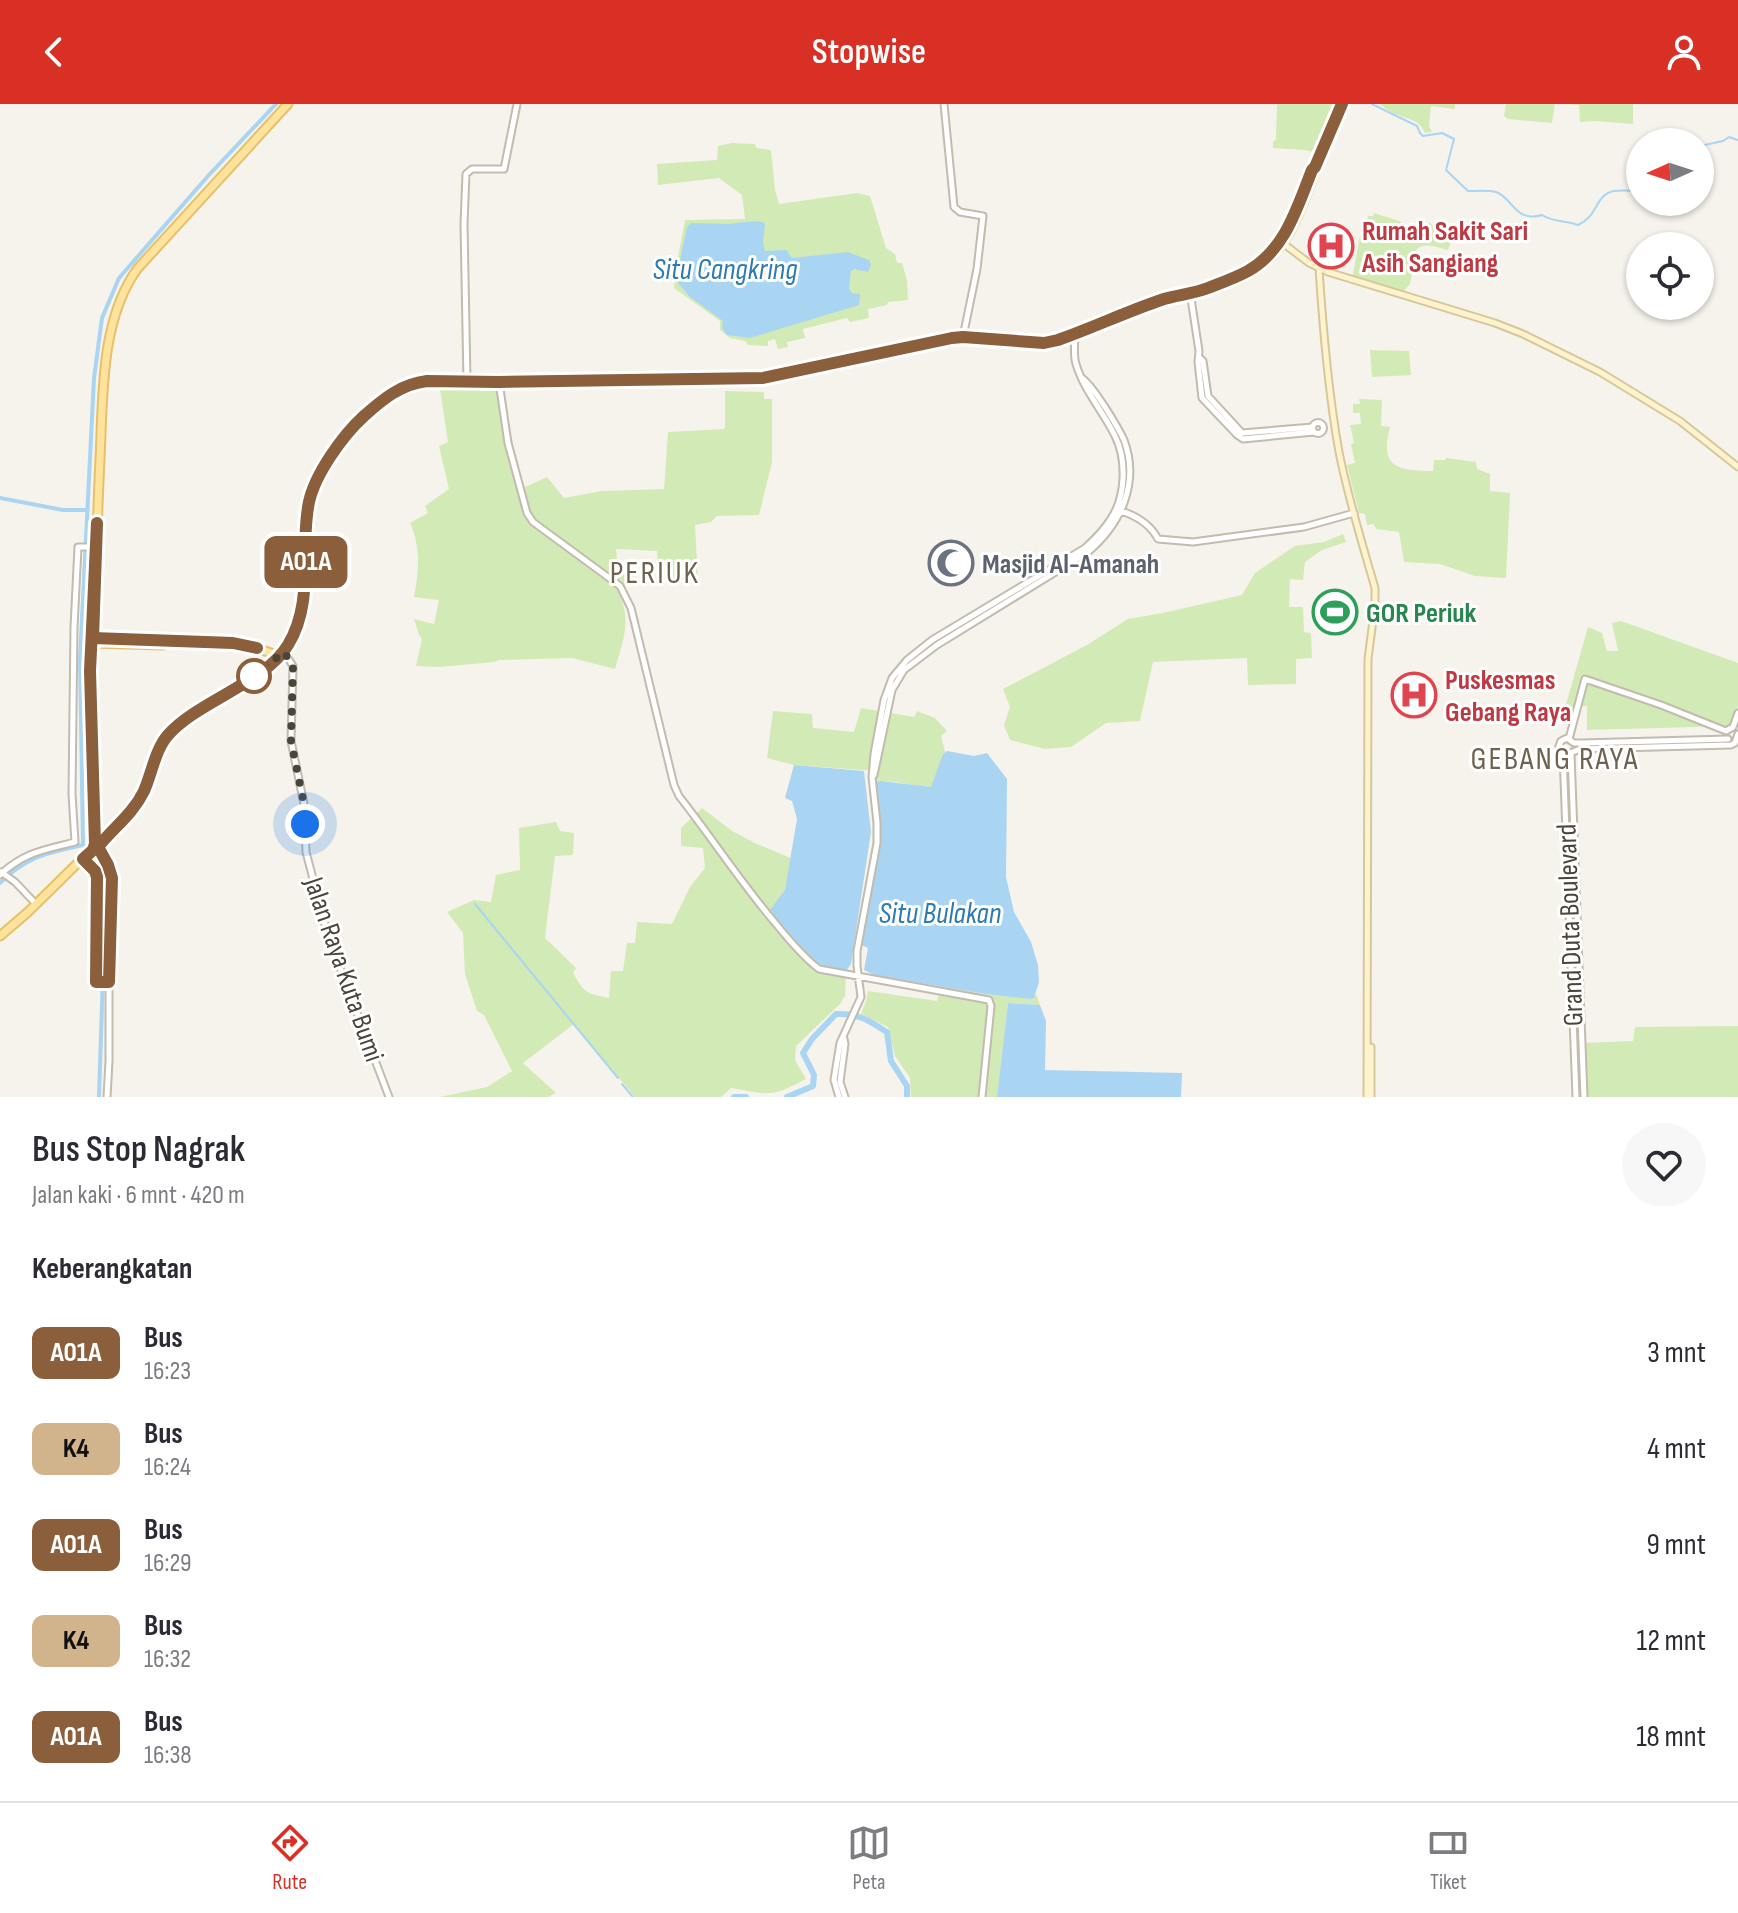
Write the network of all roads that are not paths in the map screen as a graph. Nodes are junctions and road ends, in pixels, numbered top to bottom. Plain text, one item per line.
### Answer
1 (288, 104) edge
2 (517, 104) edge
3 (944, 104) edge
4 (1342, 104) edge
5 (1294, 222) junction
6 (1284, 244) junction
7 (1271, 256) junction
8 (1319, 269) junction
9 (1190, 292) junction
10 (1075, 333) junction
11 (963, 337) junction
12 (467, 381) junction
13 (499, 382) junction
14 (1336, 426) junction
15 (1738, 467) edge
16 (1119, 510) junction
17 (1354, 513) junction
18 (97, 523) junction
19 (94, 547) junction
20 (96, 641) junction
21 (280, 656) junction
22 (1738, 713) edge
23 (1726, 731) junction
24 (1738, 734) edge
25 (1727, 742) junction
26 (1570, 748) junction
27 (96, 848) junction
28 (84, 858) junction
29 (2, 873) edge
30 (36, 904) junction
31 (1572, 906) junction
32 (0, 936) edge
33 (859, 976) junction
34 (102, 982) junction
35 (843, 1038) junction
36 (107, 1097) edge
37 (389, 1097) edge
38 (839, 1097) edge
39 (845, 1097) edge
40 (982, 1097) edge
41 (1369, 1097) edge
42 (1576, 1097) edge
43 (1584, 1097) edge

1 - 18 main road
2 - 12 street
3 - 11 street
4 - 5 main road
5 - 6 main road
5 - 7 main road
6 - 7 main road
6 - 8 main road
7 - 9 main road
8 - 14 main road
8 - 15 main road
9 - 10 main road
9 - 14 street
10 - 11 main road
10 - 16 street
11 - 13 main road
12 - 13 main road
12 - 21 main road
13 - 33 street
14 - 17 main road
16 - 17 street
16 - 33 street
17 - 41 main road
18 - 19 main road
18 - 20 main road
19 - 20 main road
19 - 29 street
20 - 21 main road
20 - 27 main road
21 - 27 main road
21 - 37 street, Jalan Raya Kuta Bumi
22 - 23 street
23 - 25 street
23 - 26 street, Grand Duta Boulevard
24 - 25 street
25 - 26 street
26 - 31 street, Grand Duta Boulevard
27 - 28 main road
27 - 34 main road
28 - 30 main road
28 - 34 main road
29 - 30 street
30 - 32 main road
31 - 42 street, Grand Duta Boulevard
31 - 43 street, Grand Duta Boulevard
33 - 35 street
33 - 40 street
34 - 36 street
35 - 38 street
35 - 39 street

